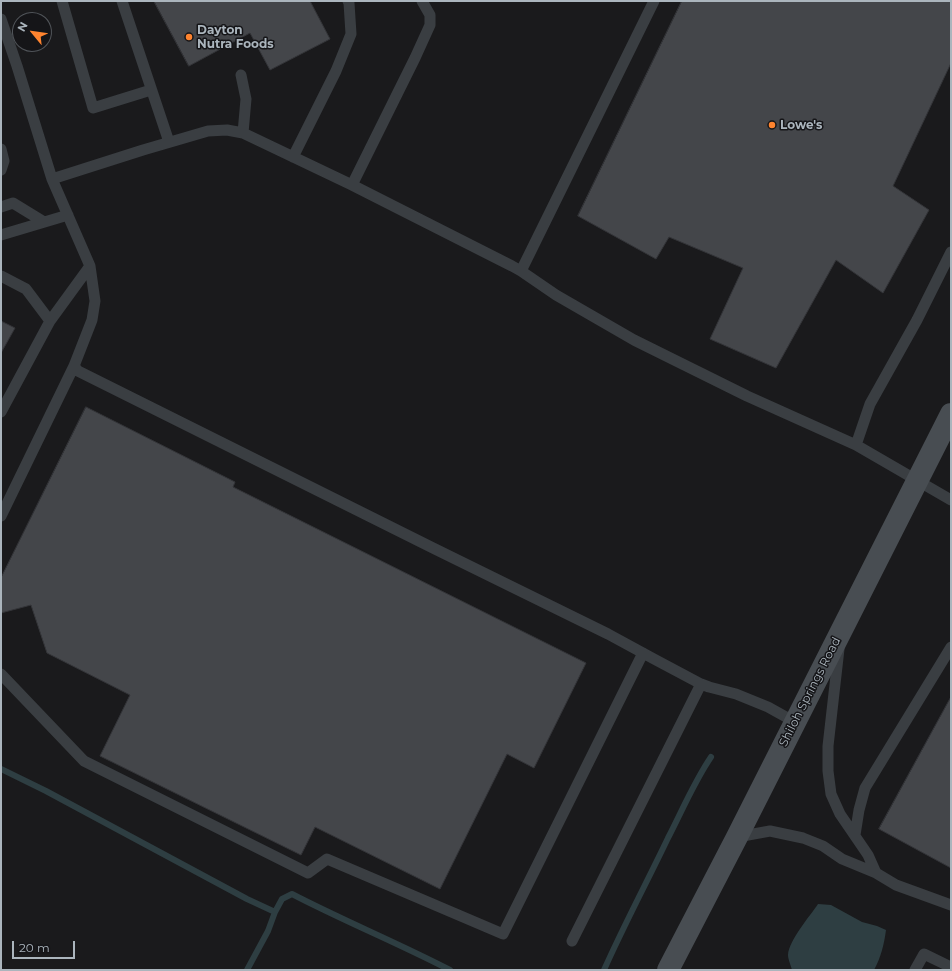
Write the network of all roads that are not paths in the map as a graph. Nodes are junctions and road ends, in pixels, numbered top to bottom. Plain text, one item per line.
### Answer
1 (62, 1) edge
2 (122, 1) edge
3 (348, 1) edge
4 (422, 1) edge
5 (654, 1) edge
6 (1, 19) edge
7 (241, 76) dead end
8 (151, 90) junction
9 (243, 133) junction
10 (169, 142) junction
11 (1, 149) edge
12 (293, 157) junction
13 (1, 170) edge
14 (52, 179) junction
15 (352, 185) junction
16 (1, 207) edge
17 (68, 215) junction
18 (44, 222) junction
19 (1, 235) edge
20 (951, 252) edge
21 (90, 266) junction
22 (521, 271) junction
23 (1, 276) edge
24 (50, 321) junction
25 (74, 366) junction
26 (1, 412) edge
27 (951, 414) edge
28 (856, 445) junction
29 (917, 480) junction
30 (951, 500) edge
31 (1, 516) edge
32 (842, 630) junction
33 (951, 648) edge
34 (643, 653) junction
35 (1, 674) edge
36 (701, 684) junction
37 (795, 722) junction
38 (855, 835) junction
39 (737, 837) junction
40 (876, 873) junction
41 (951, 905) edge
42 (572, 941) dead end
43 (951, 967) edge
44 (668, 970) edge
45 (915, 970) edge

1 - 8 lane
2 - 8 lane
3 - 12 lane
4 - 15 lane
5 - 22 lane
6 - 14 lane
7 - 9 lane
8 - 10 lane
9 - 10 lane
9 - 12 lane
10 - 14 lane
11 - 13 lane
12 - 15 lane
14 - 17 lane
15 - 22 lane
16 - 18 lane
17 - 18 lane
17 - 21 lane
18 - 19 lane
20 - 28 lane
21 - 24 lane
21 - 25 lane
22 - 28 lane
23 - 24 lane
24 - 26 lane
25 - 31 lane
25 - 34 lane
27 - 29 street, Shiloh Springs Road
28 - 29 lane
29 - 30 lane
29 - 32 street, Shiloh Springs Road
32 - 37 street, Shiloh Springs Road
32 - 38 lane
33 - 38 lane
34 - 35 lane
34 - 36 lane
36 - 37 lane
36 - 42 lane
37 - 39 street, Shiloh Springs Road
38 - 40 lane
39 - 40 lane
39 - 44 street, Shiloh Springs Road
40 - 41 lane
43 - 45 lane

